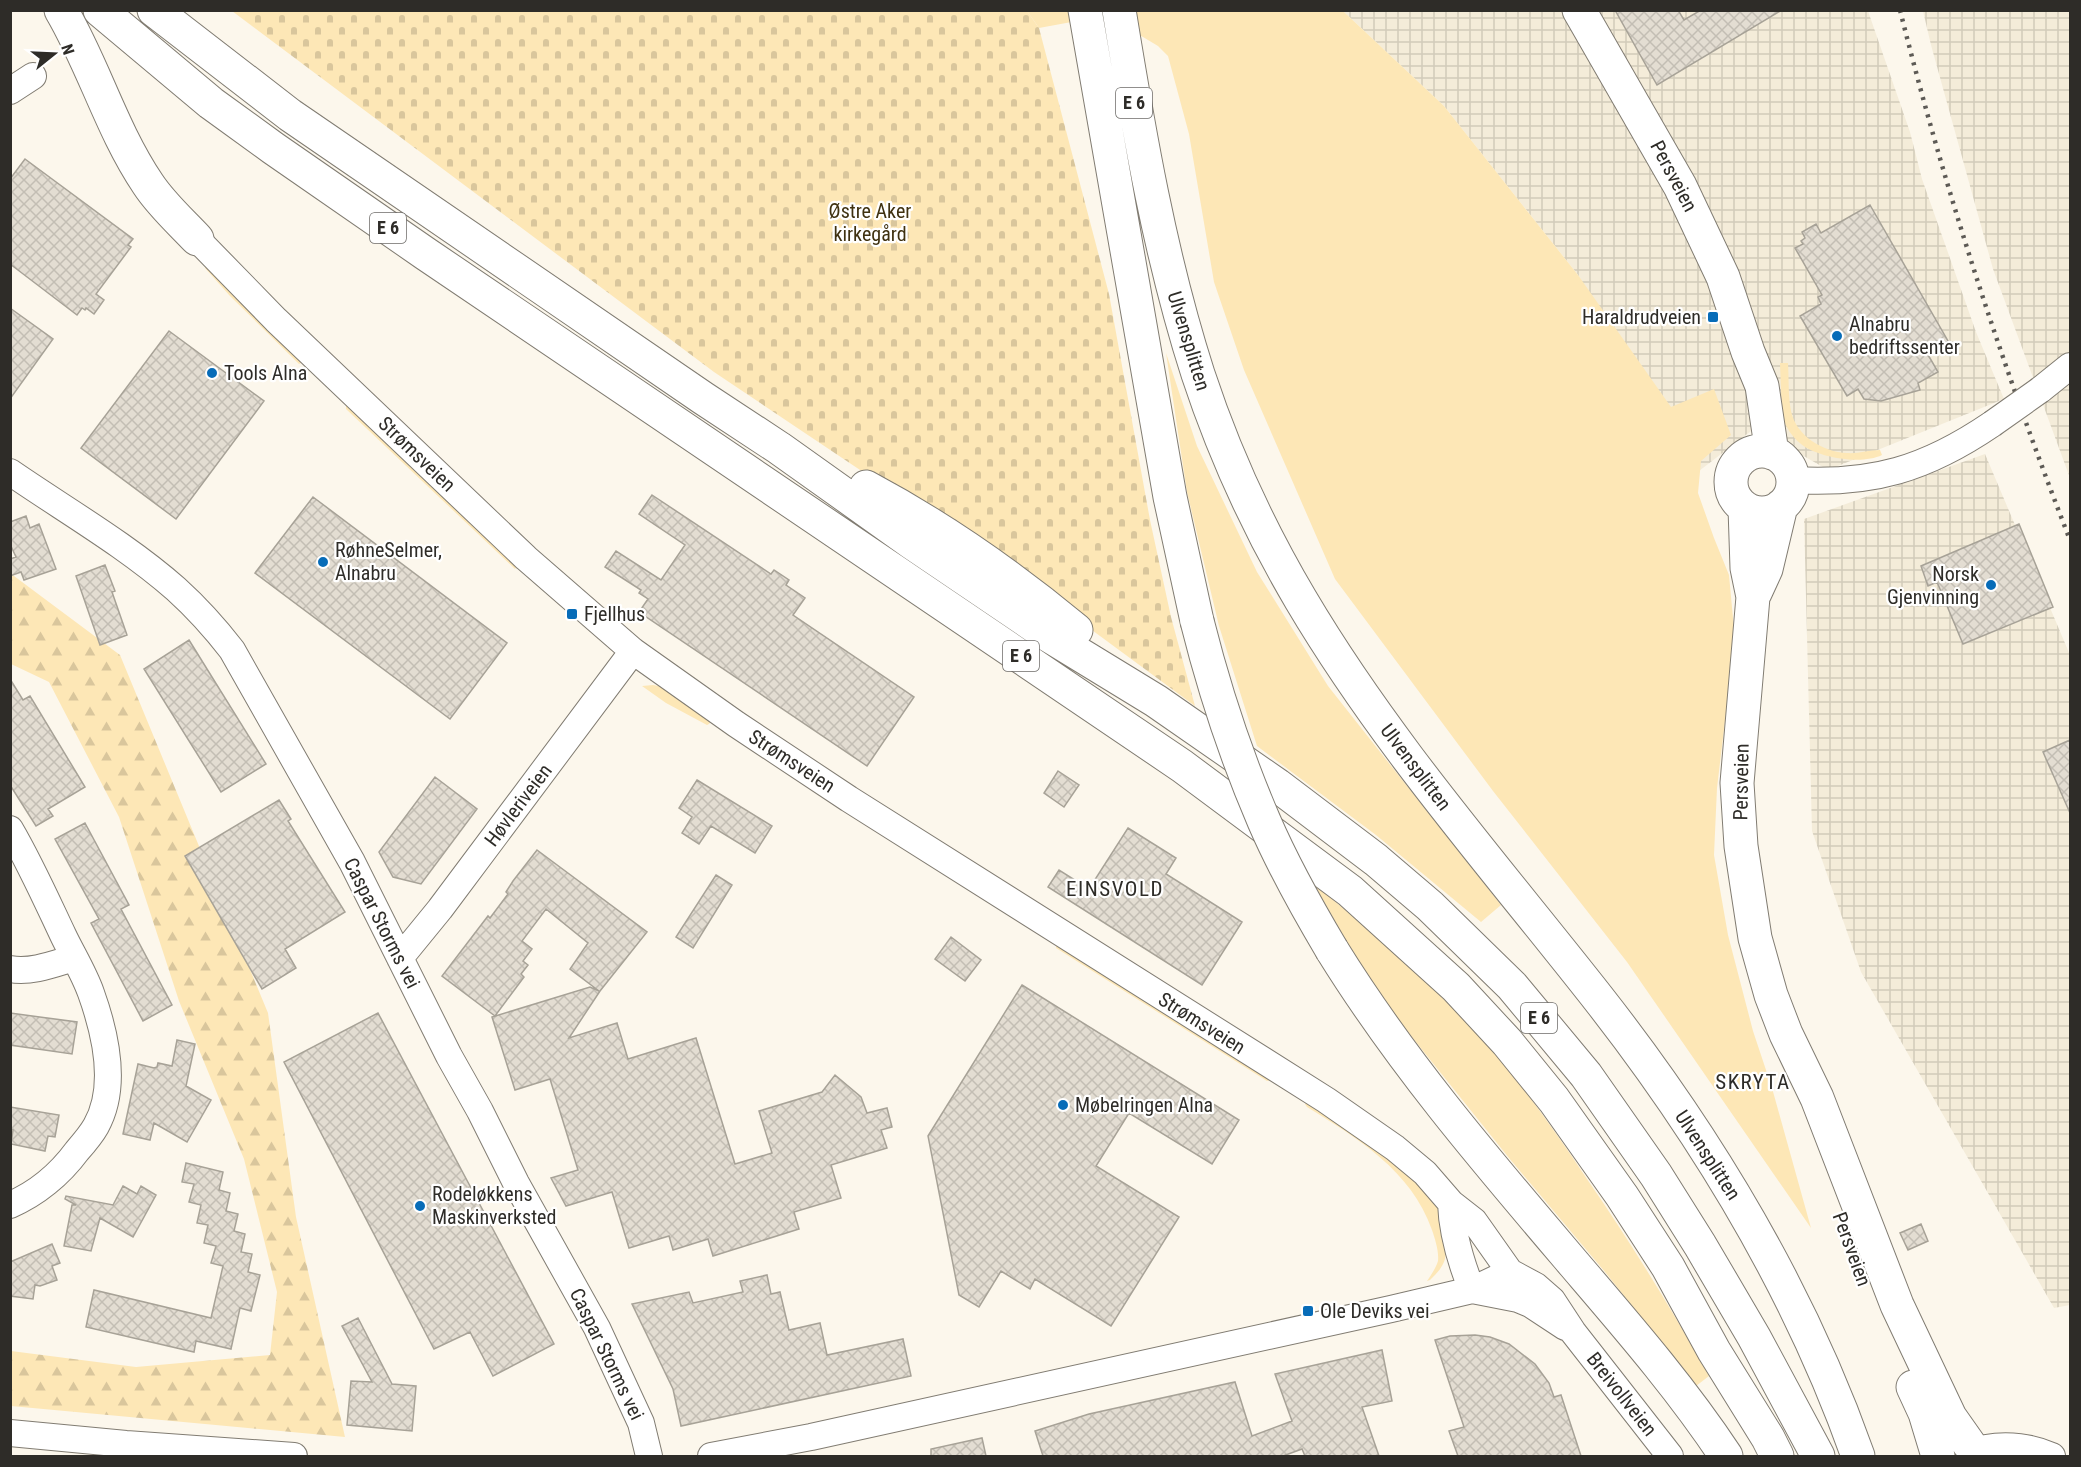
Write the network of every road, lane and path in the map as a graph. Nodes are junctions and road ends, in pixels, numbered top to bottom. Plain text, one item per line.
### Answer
1 (61, 10) edge
2 (100, 10) edge
3 (154, 10) edge
4 (1085, 10) edge
5 (1119, 10) edge
6 (1579, 10) edge
7 (33, 76) dead end
8 (10, 91) edge
9 (197, 239) joint
10 (2070, 366) edge
11 (1756, 456) junction
12 (10, 472) edge
13 (1787, 493) junction
14 (1745, 508) junction
15 (1753, 597) junction
16 (633, 651) junction
17 (10, 829) edge
18 (74, 958) junction
19 (400, 958) junction
20 (10, 969) edge
21 (1786, 1034) junction
22 (1451, 1203) junction
23 (10, 1205) edge
24 (1510, 1272) junction
25 (1472, 1290) junction
26 (1573, 1332) junction
27 (10, 1433) edge
28 (1974, 1451) edge
29 (294, 1456) edge
30 (649, 1456) edge
31 (711, 1456) edge
32 (1670, 1456) edge
33 (1726, 1456) edge
34 (1777, 1456) edge
35 (1818, 1456) edge
36 (1858, 1456) edge
37 (1938, 1456) edge
38 (2052, 1456) edge

1 - 9 main road
2 - 34 main road, E 6
3 - 35 main road, E 6
4 - 33 main road, Ulvensplitten / E 6, bridge
5 - 36 main road, Ulvensplitten / E 6
6 - 11 main road, Persveien
7 - 8 street
9 - 16 street, Strømsveien
10 - 13 street, bridge
11 - 13 main road
11 - 14 main road
12 - 19 street, Caspar Storms vei
13 - 14 main road
13 - 15 main road, Persveien
14 - 15 main road, Persveien
15 - 21 main road, Persveien
16 - 19 street, Høvleriveien
16 - 22 street, Strømsveien
17 - 18 street
18 - 20 street
18 - 23 street
19 - 30 street, Caspar Storms vei
21 - 28 main road, Persveien
21 - 37 main road, Persveien
22 - 24 street, Strømsveien
22 - 25 street
24 - 25 street
24 - 26 street, Breivollveien
25 - 26 street, Breivollveien
25 - 31 street
26 - 32 street, Breivollveien
27 - 29 street
28 - 38 street

